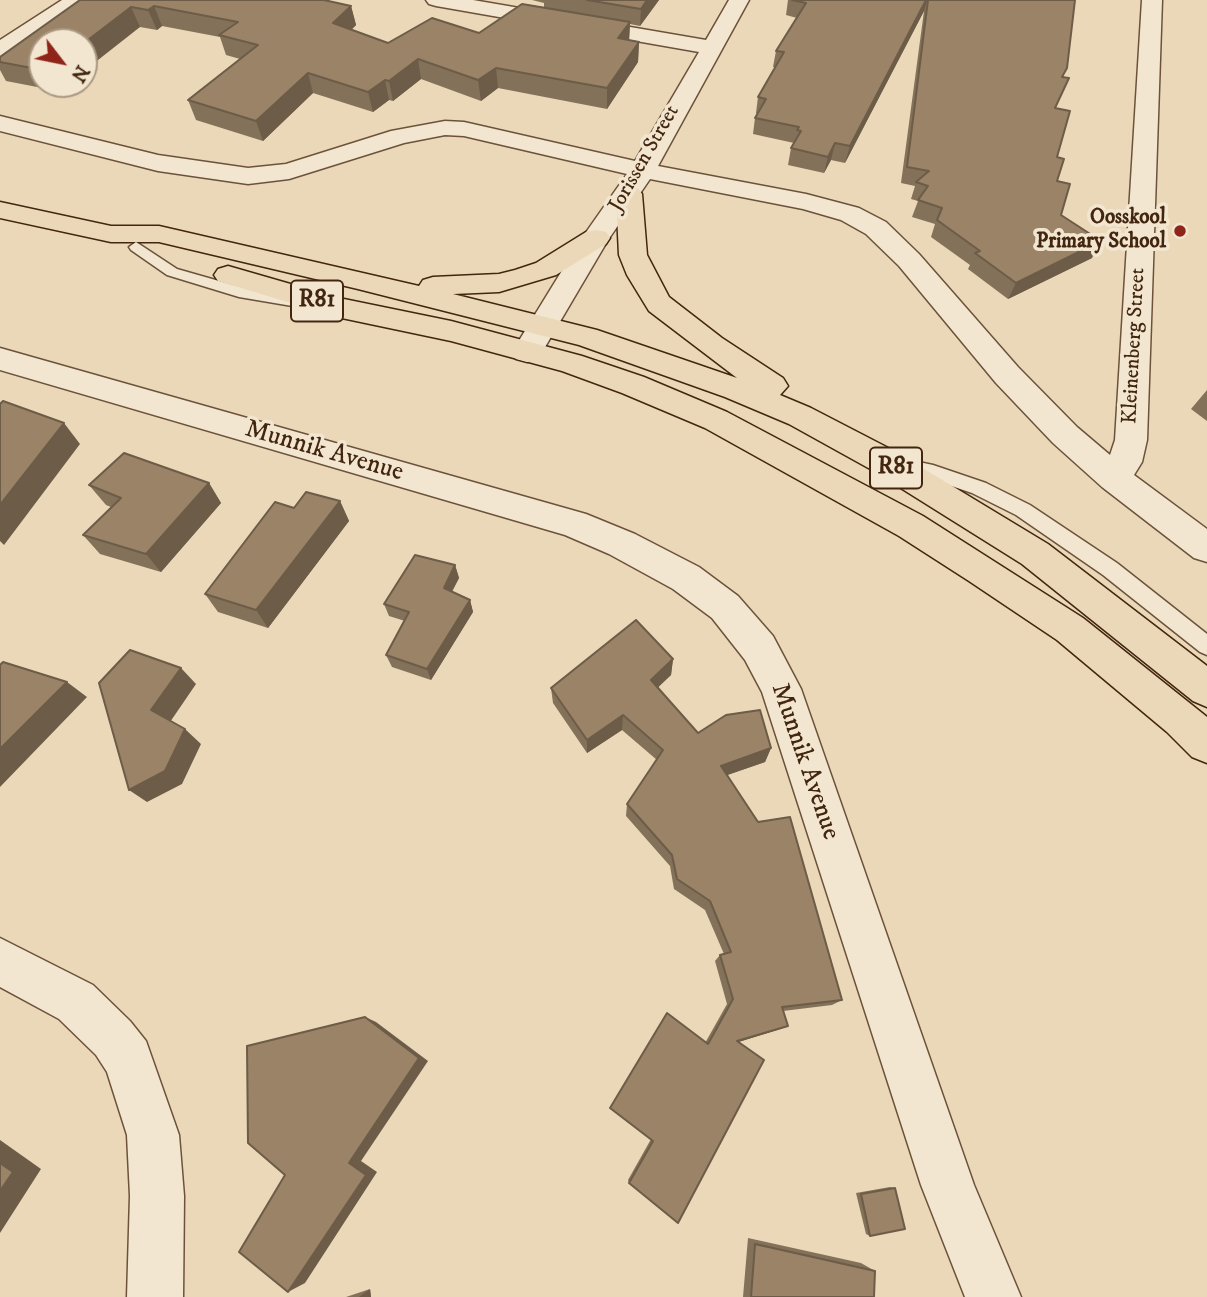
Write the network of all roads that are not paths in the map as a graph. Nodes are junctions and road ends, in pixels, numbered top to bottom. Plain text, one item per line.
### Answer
1 (76, 0) edge
2 (436, 0) edge
3 (739, 0) edge
4 (1152, 0) edge
5 (710, 47) junction
6 (0, 50) edge
7 (0, 123) edge
8 (635, 182) junction
9 (0, 210) edge
10 (596, 238) junction
11 (124, 241) junction
12 (358, 280) junction
13 (535, 339) junction
14 (0, 359) edge
15 (874, 455) junction
16 (1114, 478) junction
17 (1207, 548) edge
18 (1207, 646) edge
19 (1207, 689) edge
20 (1207, 744) edge
21 (0, 962) edge
22 (155, 1297) edge
23 (993, 1297) edge

1 - 6 street
2 - 5 street
3 - 5 street, Jorissen Street
4 - 16 street, Kleinenberg Street
5 - 8 street, Jorissen Street
7 - 8 street
8 - 10 street, Jorissen Street
8 - 15 main road
8 - 16 street
9 - 11 main road, R81
10 - 12 main road
10 - 13 street, Jorissen Street
11 - 12 main road, R81
11 - 13 main road, R81
12 - 13 main road, R81
13 - 15 main road, R81
13 - 20 main road, R81
14 - 23 street, Munnik Avenue
15 - 18 lane
15 - 19 main road, R81
16 - 17 street
21 - 22 street

